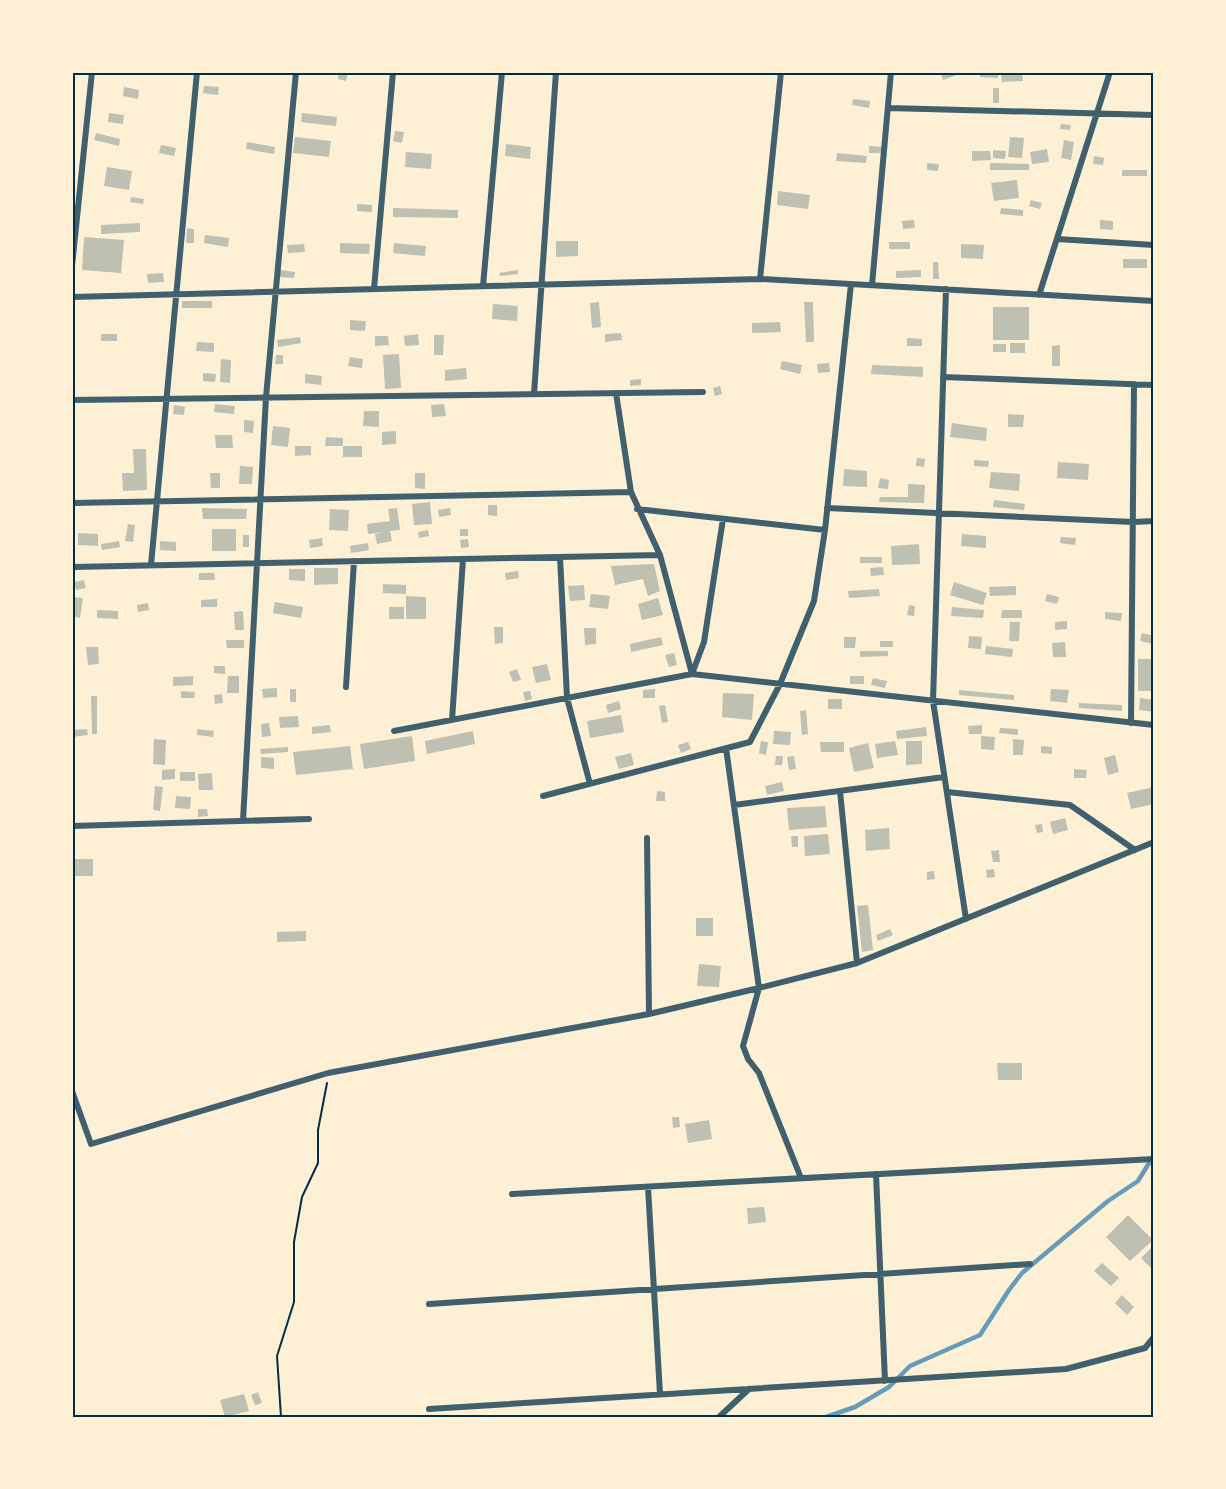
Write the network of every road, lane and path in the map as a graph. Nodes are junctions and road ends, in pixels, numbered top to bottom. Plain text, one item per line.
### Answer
1 (92, 72) edge
2 (197, 72) edge
3 (296, 72) edge
4 (393, 72) edge
5 (502, 72) edge
6 (556, 72) edge
7 (781, 72) edge
8 (891, 72) edge
9 (1110, 72) edge
10 (888, 108) junction
11 (1097, 114) junction
12 (1154, 115) edge
13 (1057, 239) junction
14 (1154, 245) edge
15 (72, 266) edge
16 (760, 279) junction
17 (851, 284) junction
18 (541, 285) junction
19 (872, 285) junction
20 (483, 286) junction
21 (374, 289) junction
22 (946, 290) junction
23 (276, 292) junction
24 (176, 295) junction
25 (1039, 295) junction
26 (72, 297) edge
27 (1154, 301) edge
28 (943, 376) junction
29 (1134, 384) junction
30 (1154, 385) edge
31 (703, 392) dead end
32 (616, 393) junction
33 (534, 394) junction
34 (266, 397) junction
35 (166, 398) junction
36 (72, 400) edge
37 (631, 492) junction
38 (261, 499) junction
39 (157, 501) junction
40 (72, 503) edge
41 (827, 508) junction
42 (637, 509) junction
43 (939, 513) junction
44 (723, 519) junction
45 (1154, 521) edge
46 (1133, 522) junction
47 (825, 530) junction
48 (660, 555) junction
49 (560, 557) junction
50 (463, 559) junction
51 (354, 561) junction
52 (257, 563) junction
53 (151, 565) junction
54 (72, 567) edge
55 (692, 674) junction
56 (780, 684) junction
57 (346, 687) dead end
58 (567, 698) junction
59 (933, 701) junction
60 (452, 720) junction
61 (1131, 723) junction
62 (1154, 725) edge
63 (394, 731) dead end
64 (726, 748) junction
65 (944, 777) junction
66 (590, 784) junction
67 (840, 792) junction
68 (946, 792) junction
69 (543, 796) dead end
70 (735, 806) junction
71 (309, 819) dead end
72 (243, 821) junction
73 (72, 826) edge
74 (646, 838) dead end
75 (1154, 843) edge
76 (1135, 850) junction
77 (966, 919) junction
78 (857, 963) junction
79 (759, 988) junction
80 (649, 1014) junction
81 (328, 1073) junction
82 (72, 1091) edge
83 (1154, 1159) edge
84 (876, 1174) junction
85 (801, 1178) junction
86 (648, 1187) junction
87 (512, 1194) dead end
88 (1030, 1264) dead end
89 (880, 1274) junction
90 (654, 1289) junction
91 (429, 1304) dead end
92 (1154, 1337) edge
93 (885, 1381) junction
94 (750, 1389) junction
95 (660, 1394) junction
96 (429, 1409) dead end
97 (281, 1417) edge
98 (719, 1417) edge

1 - 15 street
2 - 24 street
3 - 23 street
4 - 21 street
5 - 20 street
6 - 18 street
7 - 16 street
8 - 10 street
9 - 11 street
10 - 11 street
10 - 19 street
11 - 12 street
11 - 13 street
13 - 14 street
13 - 25 street
16 - 17 street
16 - 18 street
17 - 19 street
17 - 41 street
18 - 20 street
18 - 33 street
19 - 22 street
20 - 21 street
21 - 23 street
22 - 25 street
22 - 28 street
23 - 24 street
23 - 34 street
24 - 26 street
24 - 35 street
25 - 27 street
28 - 29 street
28 - 43 street
29 - 30 street
29 - 46 street
31 - 32 street
32 - 33 street
32 - 37 street
33 - 34 street
34 - 35 street
34 - 38 street
35 - 36 street
35 - 39 street
37 - 38 street
37 - 42 street
38 - 39 street
38 - 52 street
39 - 40 street
39 - 53 street
41 - 43 street
41 - 47 street
42 - 44 street
42 - 48 street
43 - 46 street
43 - 59 street
44 - 47 street
44 - 55 street
45 - 46 street
46 - 61 street
47 - 56 street
48 - 49 street
48 - 55 street
49 - 50 street
49 - 58 street
50 - 51 street
50 - 60 street
51 - 52 street
51 - 57 street
52 - 53 street
52 - 72 street
53 - 54 street
55 - 56 street
55 - 58 street
56 - 59 street
56 - 64 street
58 - 60 street
58 - 66 street
59 - 61 street
59 - 65 street
60 - 63 street
61 - 62 street
64 - 66 street
64 - 70 street
65 - 67 street
65 - 68 street
66 - 69 street
67 - 70 street
67 - 78 street
68 - 76 street
68 - 77 street
70 - 79 street
71 - 72 street
72 - 73 street
74 - 80 street
75 - 76 street
76 - 77 street
77 - 78 street
78 - 79 street
79 - 80 street
79 - 85 street
80 - 81 street
81 - 82 street
81 - 97 path
83 - 84 street
84 - 85 street
84 - 89 street
85 - 86 street
86 - 87 street
86 - 90 street
88 - 89 street
89 - 90 street
89 - 93 street
90 - 91 street
90 - 95 street
92 - 93 street
93 - 94 street
94 - 95 street
94 - 98 street
95 - 96 street

